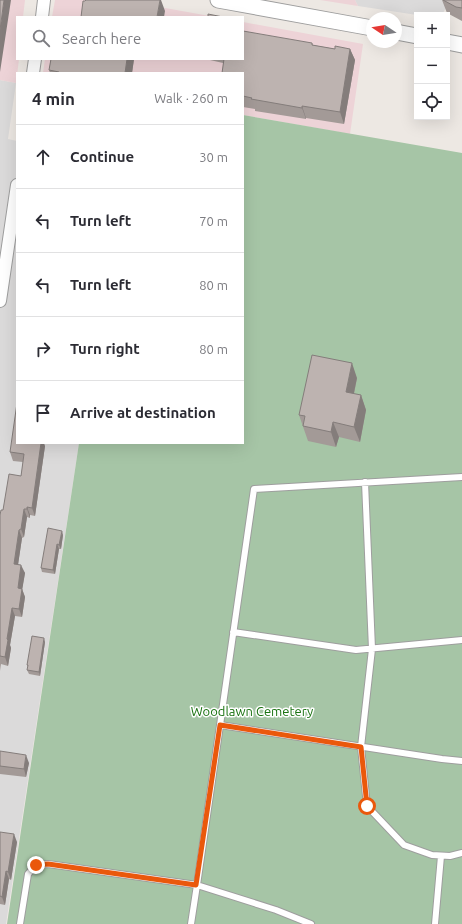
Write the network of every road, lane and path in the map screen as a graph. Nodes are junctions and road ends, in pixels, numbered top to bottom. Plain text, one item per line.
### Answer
1 (44, 0) edge
2 (218, 0) edge
3 (236, 2) edge
4 (42, 16) edge
5 (366, 27) edge
6 (402, 33) edge
7 (414, 35) edge
8 (450, 43) edge
9 (462, 45) edge
10 (36, 60) edge
11 (33, 72) edge
12 (16, 192) edge
13 (0, 300) edge
14 (462, 477) edge
15 (365, 482) junction
16 (233, 632) junction
17 (462, 640) edge
18 (372, 649) junction
19 (220, 725) junction
20 (361, 747) junction
21 (462, 761) edge
22 (462, 853) edge
23 (441, 856) junction
24 (196, 885) junction
25 (20, 924) edge
26 (191, 924) edge
27 (311, 924) edge
28 (434, 924) edge

1 - 4 street
2 - 3 street
3 - 5 street
6 - 7 street
8 - 9 street
10 - 11 street
12 - 13 street
14 - 15 lane
15 - 16 lane
15 - 18 lane
16 - 18 lane
16 - 19 lane
17 - 18 lane
18 - 20 lane
19 - 20 lane
19 - 24 lane
20 - 21 lane
20 - 23 lane
22 - 23 lane
23 - 28 lane
24 - 25 lane
24 - 26 lane
24 - 27 lane

